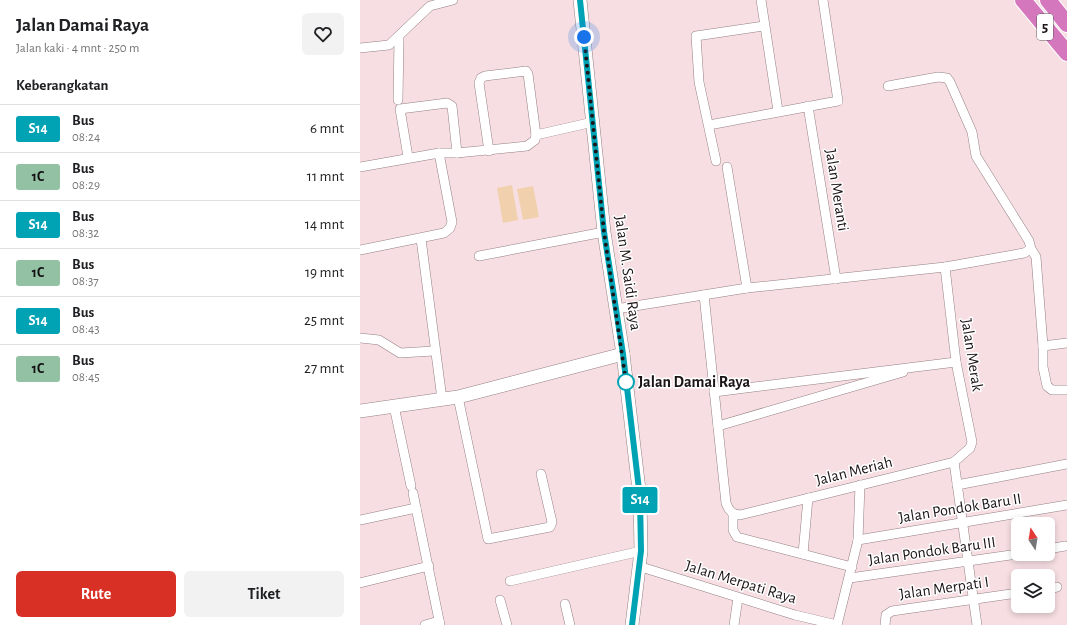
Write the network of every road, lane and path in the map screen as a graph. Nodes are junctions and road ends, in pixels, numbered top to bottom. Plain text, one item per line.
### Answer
1 (453, 0) edge
2 (580, 0) edge
3 (760, 0) edge
4 (823, 0) edge
5 (1024, 0) edge
6 (1048, 0) edge
7 (430, 3) edge
8 (1067, 24) edge
9 (764, 26) junction
10 (399, 38) junction
11 (360, 48) edge
12 (1067, 53) edge
13 (888, 86) dead end
14 (398, 100) dead end
15 (808, 106) junction
16 (778, 112) junction
17 (593, 122) junction
18 (709, 125) junction
19 (536, 135) junction
20 (489, 150) junction
21 (439, 153) junction
22 (457, 153) junction
23 (408, 157) junction
24 (716, 161) dead end
25 (360, 167) edge
26 (727, 168) dead end
27 (604, 232) junction
28 (421, 239) junction
29 (1031, 249) junction
30 (360, 250) edge
31 (479, 256) dead end
32 (945, 267) junction
33 (836, 279) junction
34 (747, 288) junction
35 (704, 295) junction
36 (616, 309) junction
37 (360, 338) edge
38 (1067, 343) edge
39 (1043, 346) junction
40 (434, 351) junction
41 (623, 354) junction
42 (956, 362) junction
43 (914, 367) junction
44 (1067, 390) edge
45 (714, 392) junction
46 (458, 397) junction
47 (442, 400) junction
48 (394, 406) junction
49 (360, 411) edge
50 (718, 426) junction
51 (970, 448) joint
52 (954, 462) junction
53 (1067, 464) edge
54 (541, 474) dead end
55 (860, 485) junction
56 (957, 485) junction
57 (808, 498) junction
58 (1067, 505) edge
59 (416, 508) junction
60 (737, 515) junction
61 (360, 520) edge
62 (962, 522) junction
63 (858, 540) junction
64 (1065, 546) dead end
65 (1055, 548) edge
66 (641, 551) junction
67 (804, 554) junction
68 (1011, 555) edge
69 (967, 561) junction
70 (429, 566) junction
71 (638, 566) junction
72 (852, 567) junction
73 (850, 578) junction
74 (510, 581) dead end
75 (360, 583) edge
76 (1011, 594) edge
77 (738, 598) junction
78 (973, 599) junction
79 (500, 600) dead end
80 (565, 604) dead end
81 (440, 623) edge
82 (425, 625) edge
83 (507, 625) edge
84 (570, 625) edge
85 (632, 625) edge
86 (734, 625) edge
87 (837, 625) edge
88 (885, 625) edge
89 (977, 625) edge

1 - 7 street
2 - 17 street, Jalan M. Saidi Raya
3 - 9 street
4 - 15 street
5 - 12 highway, 5
6 - 8 highway, 5
7 - 10 street
9 - 16 street
9 - 18 street
10 - 11 street
10 - 14 street
13 - 29 street
15 - 16 street
15 - 33 street, Jalan Meranti
16 - 18 street
17 - 19 street
17 - 27 street, Jalan M. Saidi Raya
18 - 24 street
19 - 20 street
19 - 20 street
20 - 22 street
21 - 22 street
21 - 23 street
21 - 28 street
22 - 23 street
23 - 25 street
26 - 34 street
27 - 31 street
27 - 36 street, Jalan M. Saidi Raya
28 - 30 street
28 - 40 street
29 - 32 street
29 - 39 street
32 - 33 street
32 - 42 street, Jalan Merak
33 - 34 street
34 - 35 street
35 - 36 street
35 - 45 street
36 - 41 street, Jalan M. Saidi Raya
37 - 40 street
38 - 39 street
39 - 44 street
40 - 47 street
41 - 46 street
41 - 66 street, Jalan M. Saidi Raya
42 - 43 street
42 - 51 street, Jalan Merak
43 - 45 street
43 - 50 street
45 - 50 street
46 - 47 street
46 - 54 street
47 - 48 street
48 - 49 street
48 - 59 street
50 - 60 street
51 - 52 street, Jalan Meriah
52 - 55 street, Jalan Meriah
52 - 56 street
53 - 56 street
55 - 57 street, Jalan Meriah
55 - 63 street
56 - 62 street
57 - 60 street, Jalan Meriah
57 - 67 street
58 - 62 street, Jalan Pondok Baru II
59 - 61 street
59 - 70 street
60 - 67 street
62 - 63 street, Jalan Pondok Baru II
62 - 69 street
63 - 72 street
64 - 65 street
66 - 71 street, Jalan M. Saidi Raya
66 - 74 street
67 - 72 street
68 - 69 street, Jalan Pondok Baru III
69 - 73 street, Jalan Pondok Baru III
69 - 78 street
70 - 75 street
70 - 81 street
71 - 77 street, Jalan Merpati Raya
71 - 85 street, Jalan M. Saidi Raya
72 - 73 street
73 - 87 street
76 - 78 street, Jalan Merpati I
77 - 86 street
77 - 87 street, Jalan Merpati Raya
78 - 88 street, Jalan Merpati I
78 - 89 street
79 - 83 street
80 - 84 street
81 - 82 street

